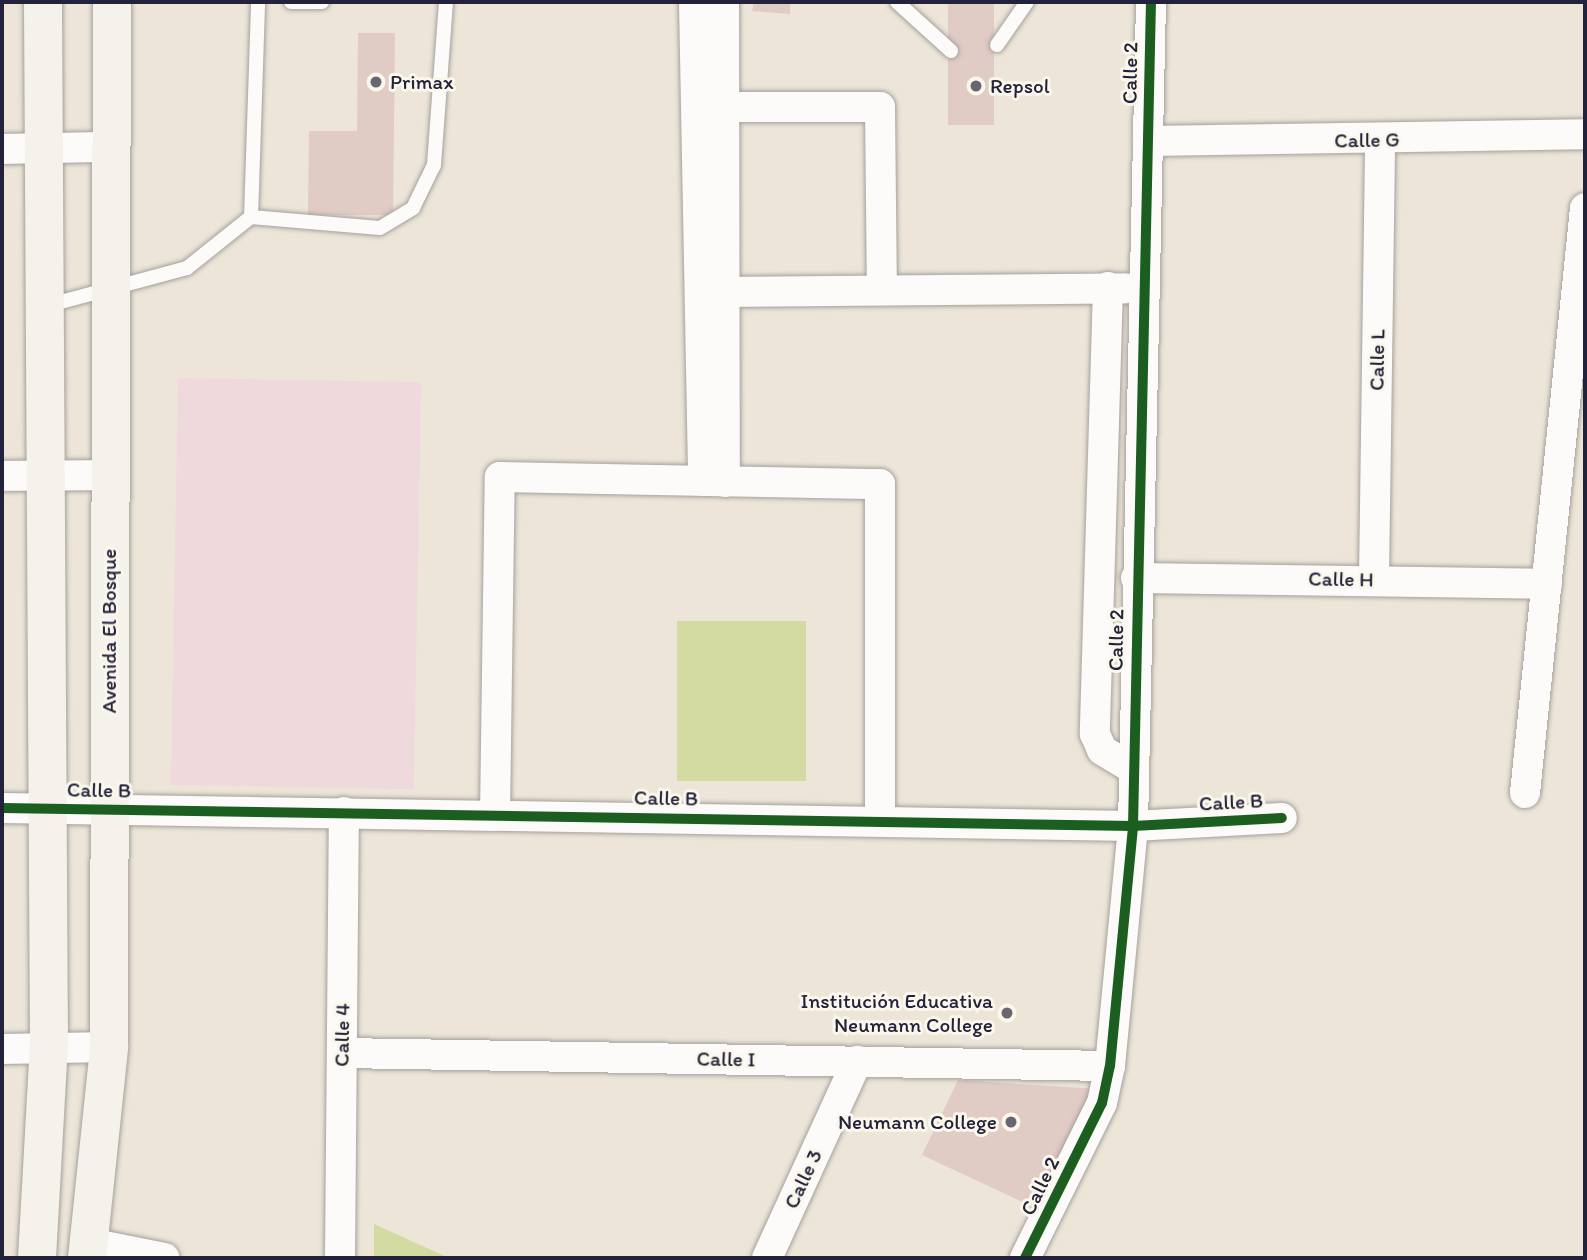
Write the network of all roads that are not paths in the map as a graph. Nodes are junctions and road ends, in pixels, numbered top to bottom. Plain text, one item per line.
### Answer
1 (43, 2) edge
2 (112, 2) edge
3 (258, 2) edge
4 (291, 2) edge
5 (322, 2) edge
6 (446, 2) edge
7 (694, 2) edge
8 (724, 2) edge
9 (897, 2) edge
10 (1027, 2) edge
11 (1151, 2) edge
12 (996, 45) dead end
13 (951, 51) dead end
14 (710, 107) junction
15 (1585, 134) edge
16 (1148, 141) junction
17 (1380, 141) junction
18 (44, 147) junction
19 (111, 147) junction
20 (2, 149) edge
21 (1585, 208) edge
22 (251, 217) junction
23 (1108, 287) junction
24 (882, 289) junction
25 (1144, 289) junction
26 (712, 292) junction
27 (110, 294) junction
28 (44, 306) junction
29 (110, 475) junction
30 (2, 476) edge
31 (45, 476) junction
32 (714, 481) junction
33 (1136, 578) junction
34 (1374, 579) junction
35 (1547, 584) junction
36 (1134, 769) junction
37 (1525, 793) dead end
38 (2, 808) edge
39 (48, 809) junction
40 (108, 809) junction
41 (344, 812) junction
42 (495, 815) junction
43 (1282, 818) dead end
44 (880, 820) junction
45 (1133, 826) junction
46 (49, 1046) junction
47 (109, 1047) junction
48 (2, 1049) edge
49 (342, 1053) junction
50 (857, 1061) junction
51 (1110, 1066) junction
52 (88, 1250) edge
53 (37, 1258) edge
54 (165, 1258) edge
55 (340, 1258) edge
56 (767, 1258) edge
57 (1026, 1258) edge

1 - 18 street
2 - 19 street, Avenida El Bosque
3 - 22 lane
4 - 5 lane
6 - 22 lane
7 - 14 street
8 - 14 street
9 - 13 lane
10 - 12 lane
11 - 16 street, Calle 2
14 - 24 street
14 - 26 street
15 - 17 street, Calle G
16 - 17 street, Calle G
16 - 25 street, Calle 2
17 - 34 street, Calle L
18 - 19 street
18 - 20 street
18 - 28 street
19 - 27 street, Avenida El Bosque
21 - 35 street
22 - 27 lane
23 - 24 street
23 - 25 street
23 - 36 street
24 - 26 street
25 - 33 street, Calle 2
26 - 32 street
27 - 28 lane
27 - 29 street, Avenida El Bosque
28 - 31 street
29 - 31 street
29 - 40 street, Avenida El Bosque
30 - 31 street
31 - 39 street
32 - 42 street
32 - 44 street
33 - 34 street, Calle H
33 - 36 street, Calle 2
34 - 35 street, Calle H
35 - 37 street
36 - 45 street, Calle 2
38 - 39 street, Calle B
39 - 40 street, Calle B
39 - 46 street
40 - 41 street, Calle B
40 - 47 street, Avenida El Bosque
41 - 42 street, Calle B
41 - 49 street, Calle 4
42 - 44 street, Calle B
43 - 45 street, Calle B
44 - 45 street, Calle B
45 - 51 street, Calle 2
46 - 47 street
46 - 48 street
46 - 53 street
47 - 52 street, Avenida El Bosque
49 - 50 street, Calle I
49 - 55 street, Calle 4
50 - 51 street, Calle I
50 - 56 street, Calle 3
51 - 57 street, Calle 2
52 - 54 street

